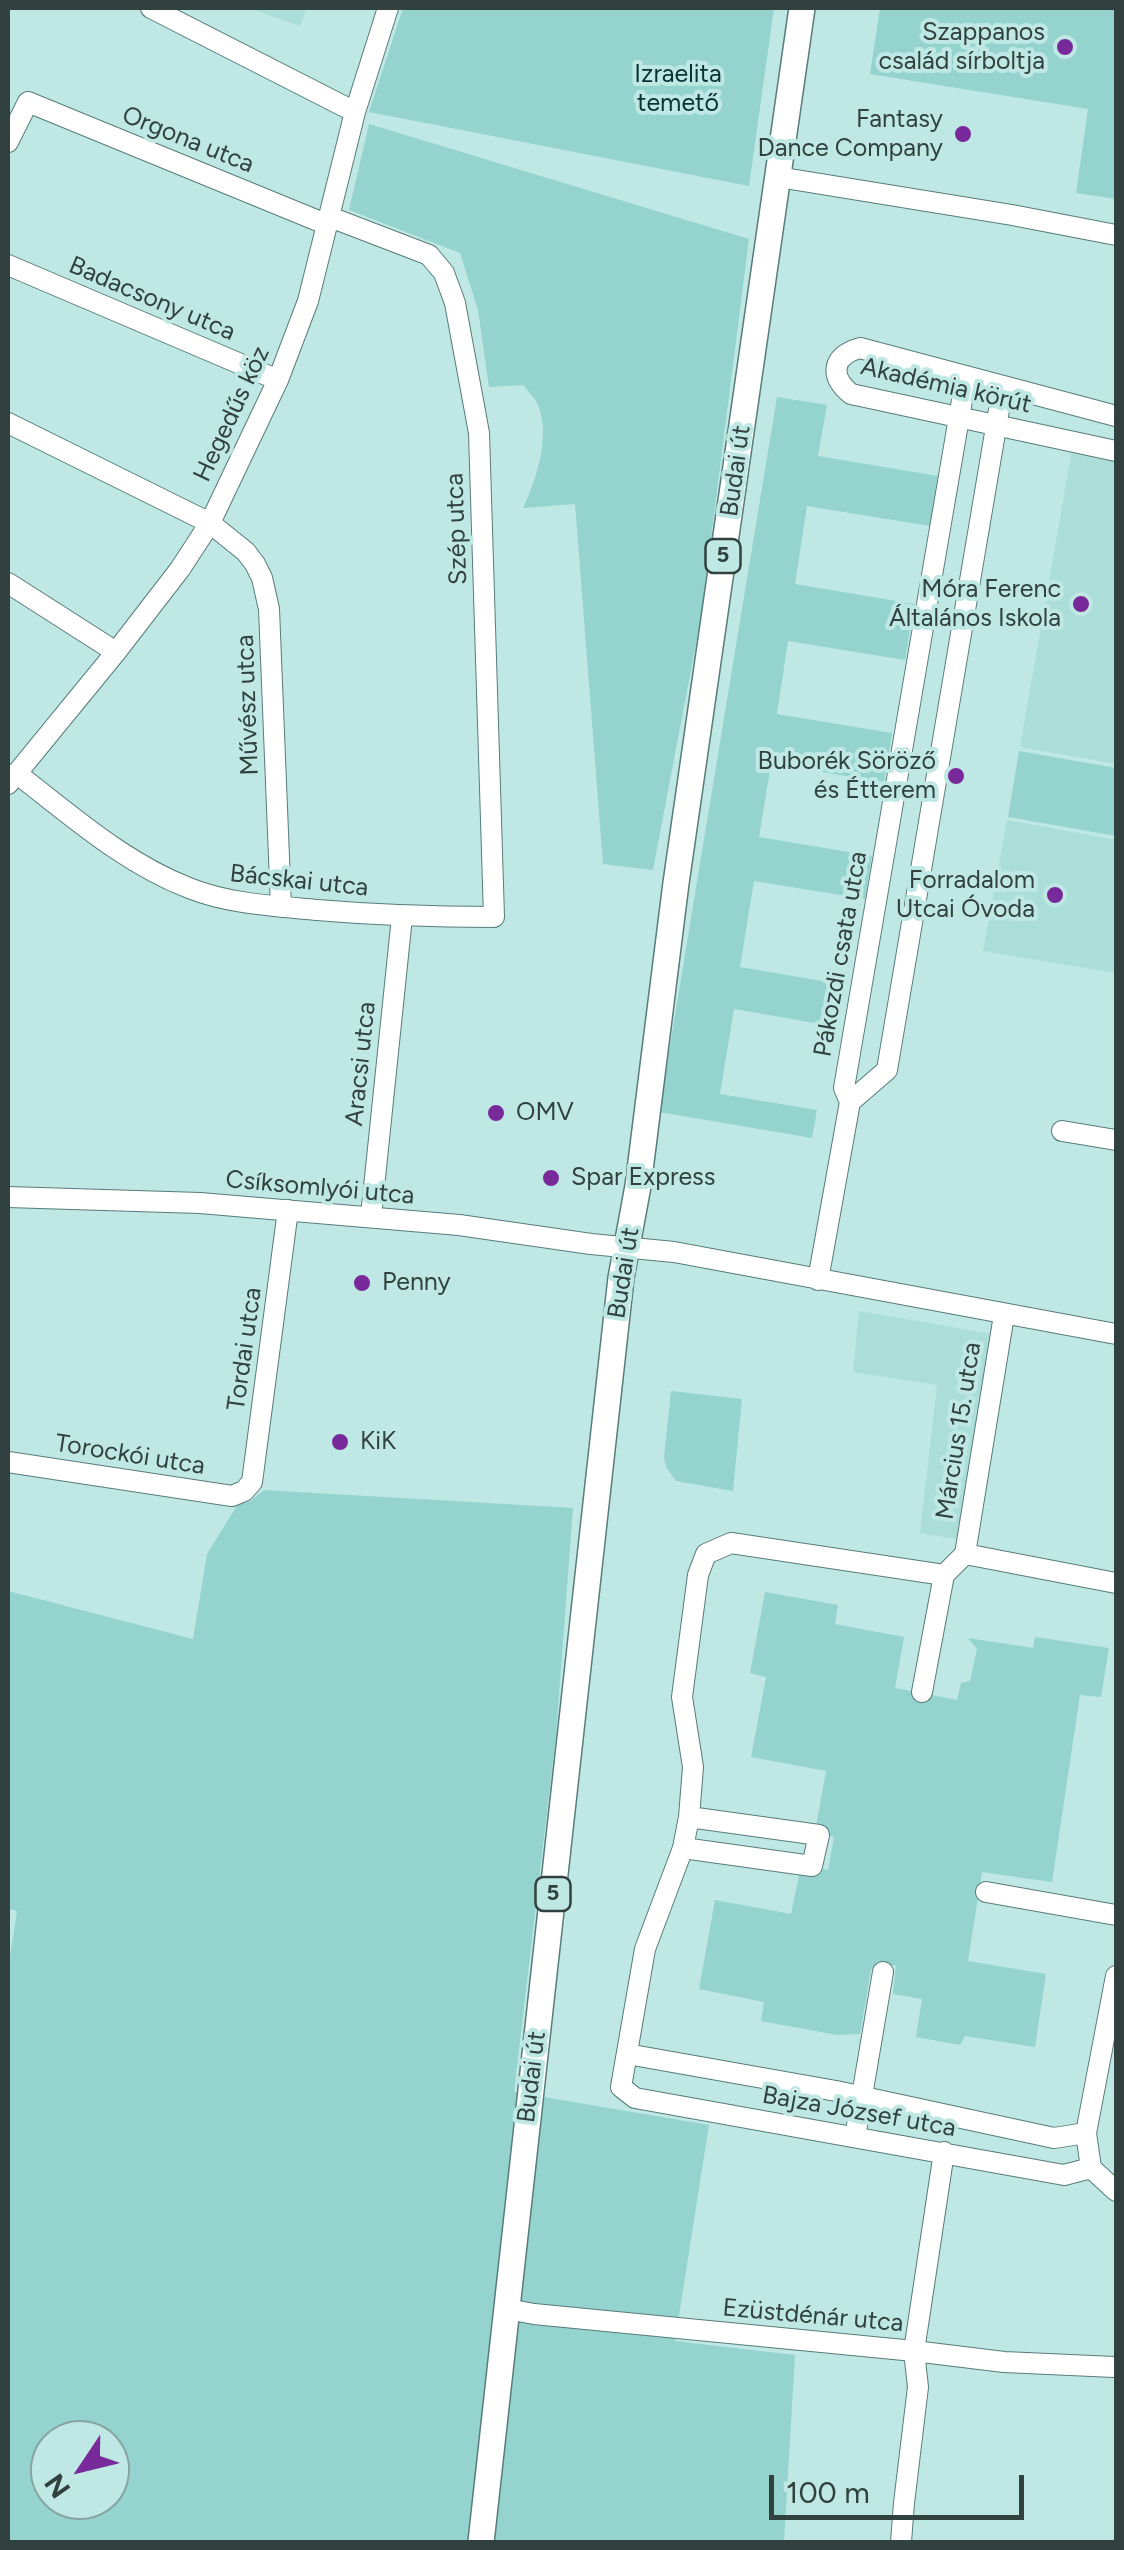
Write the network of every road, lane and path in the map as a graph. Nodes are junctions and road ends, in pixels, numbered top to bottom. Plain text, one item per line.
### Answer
1 (151, 8) edge
2 (388, 8) edge
3 (802, 8) edge
4 (354, 112) junction
5 (8, 142) edge
6 (778, 177) junction
7 (329, 221) junction
8 (1116, 235) edge
9 (8, 264) edge
10 (966, 377) junction
11 (278, 380) junction
12 (1003, 386) junction
13 (1116, 416) edge
14 (958, 418) junction
15 (8, 423) edge
16 (996, 426) junction
17 (1116, 451) edge
18 (210, 523) junction
19 (8, 583) edge
20 (116, 652) junction
21 (12, 779) edge
22 (280, 907) junction
23 (402, 917) junction
24 (494, 917) joint
25 (850, 1102) junction
26 (1062, 1131) dead end
27 (1116, 1140) edge
28 (8, 1197) edge
29 (288, 1210) junction
30 (371, 1216) junction
31 (626, 1246) junction
32 (818, 1280) junction
33 (1004, 1315) junction
34 (1116, 1334) edge
35 (8, 1462) edge
36 (244, 1491) joint
37 (965, 1554) junction
38 (944, 1575) junction
39 (1116, 1583) edge
40 (922, 1692) dead end
41 (688, 1817) junction
42 (683, 1848) junction
43 (986, 1892) dead end
44 (1116, 1915) edge
45 (883, 1972) dead end
46 (1116, 1976) edge
47 (627, 2054) junction
48 (862, 2096) junction
49 (1086, 2133) junction
50 (855, 2137) junction
51 (944, 2152) junction
52 (1091, 2168) junction
53 (1116, 2191) edge
54 (507, 2309) junction
55 (914, 2350) junction
56 (1114, 2367) dead end
57 (481, 2542) edge
58 (902, 2542) edge

1 - 4 street
2 - 4 street, Hegedűs köz
3 - 6 main road, Budai út / 5
4 - 7 street, Hegedűs köz
5 - 7 street, Orgona utca
6 - 8 street
6 - 31 main road, Budai út / 5
7 - 11 street, Hegedűs köz
7 - 24 street, Szép utca
9 - 11 street, Badacsony utca
10 - 12 street, Akadémia körút
10 - 14 street, Pákozdi csata utca
10 - 14 street, Akadémia körút
11 - 18 street, Hegedűs köz
12 - 13 street, Akadémia körút
12 - 16 street
14 - 16 street, Akadémia körút
14 - 25 street, Pákozdi csata utca
15 - 18 street, Művész utca
16 - 17 street, Akadémia körút
16 - 25 street
18 - 20 street, Hegedűs köz
18 - 22 street, Művész utca
19 - 20 street
20 - 21 street, Hegedűs köz
21 - 22 street, Bácskai utca
22 - 23 street, Bácskai utca
23 - 24 street, Bácskai utca
23 - 30 street, Aracsi utca
25 - 32 street
26 - 27 street
28 - 29 street, Csíksomlyói utca
29 - 30 street, Csíksomlyói utca
29 - 36 street, Tordai utca
30 - 31 street, Csíksomlyói utca
31 - 32 street, Március 15. utca
31 - 54 main road, Budai út / 5
32 - 33 street, Március 15. utca
33 - 34 street, Március 15. utca
33 - 37 street, Március 15. utca
35 - 36 street, Torockói utca
37 - 38 street
37 - 39 street
38 - 40 street
38 - 41 street
41 - 42 street
41 - 42 street
42 - 47 street
43 - 44 street
45 - 48 street
46 - 49 street
47 - 48 street, Bajza József utca
47 - 50 street, Bajza József utca
48 - 49 street, Bajza József utca
48 - 50 street
49 - 52 street
50 - 51 street, Bajza József utca
51 - 52 street, Bajza József utca
51 - 55 street
52 - 53 street
54 - 55 street, Ezüstdénár utca
54 - 57 main road, Budai út / 5
55 - 56 street, Ezüstdénár utca
55 - 58 street

